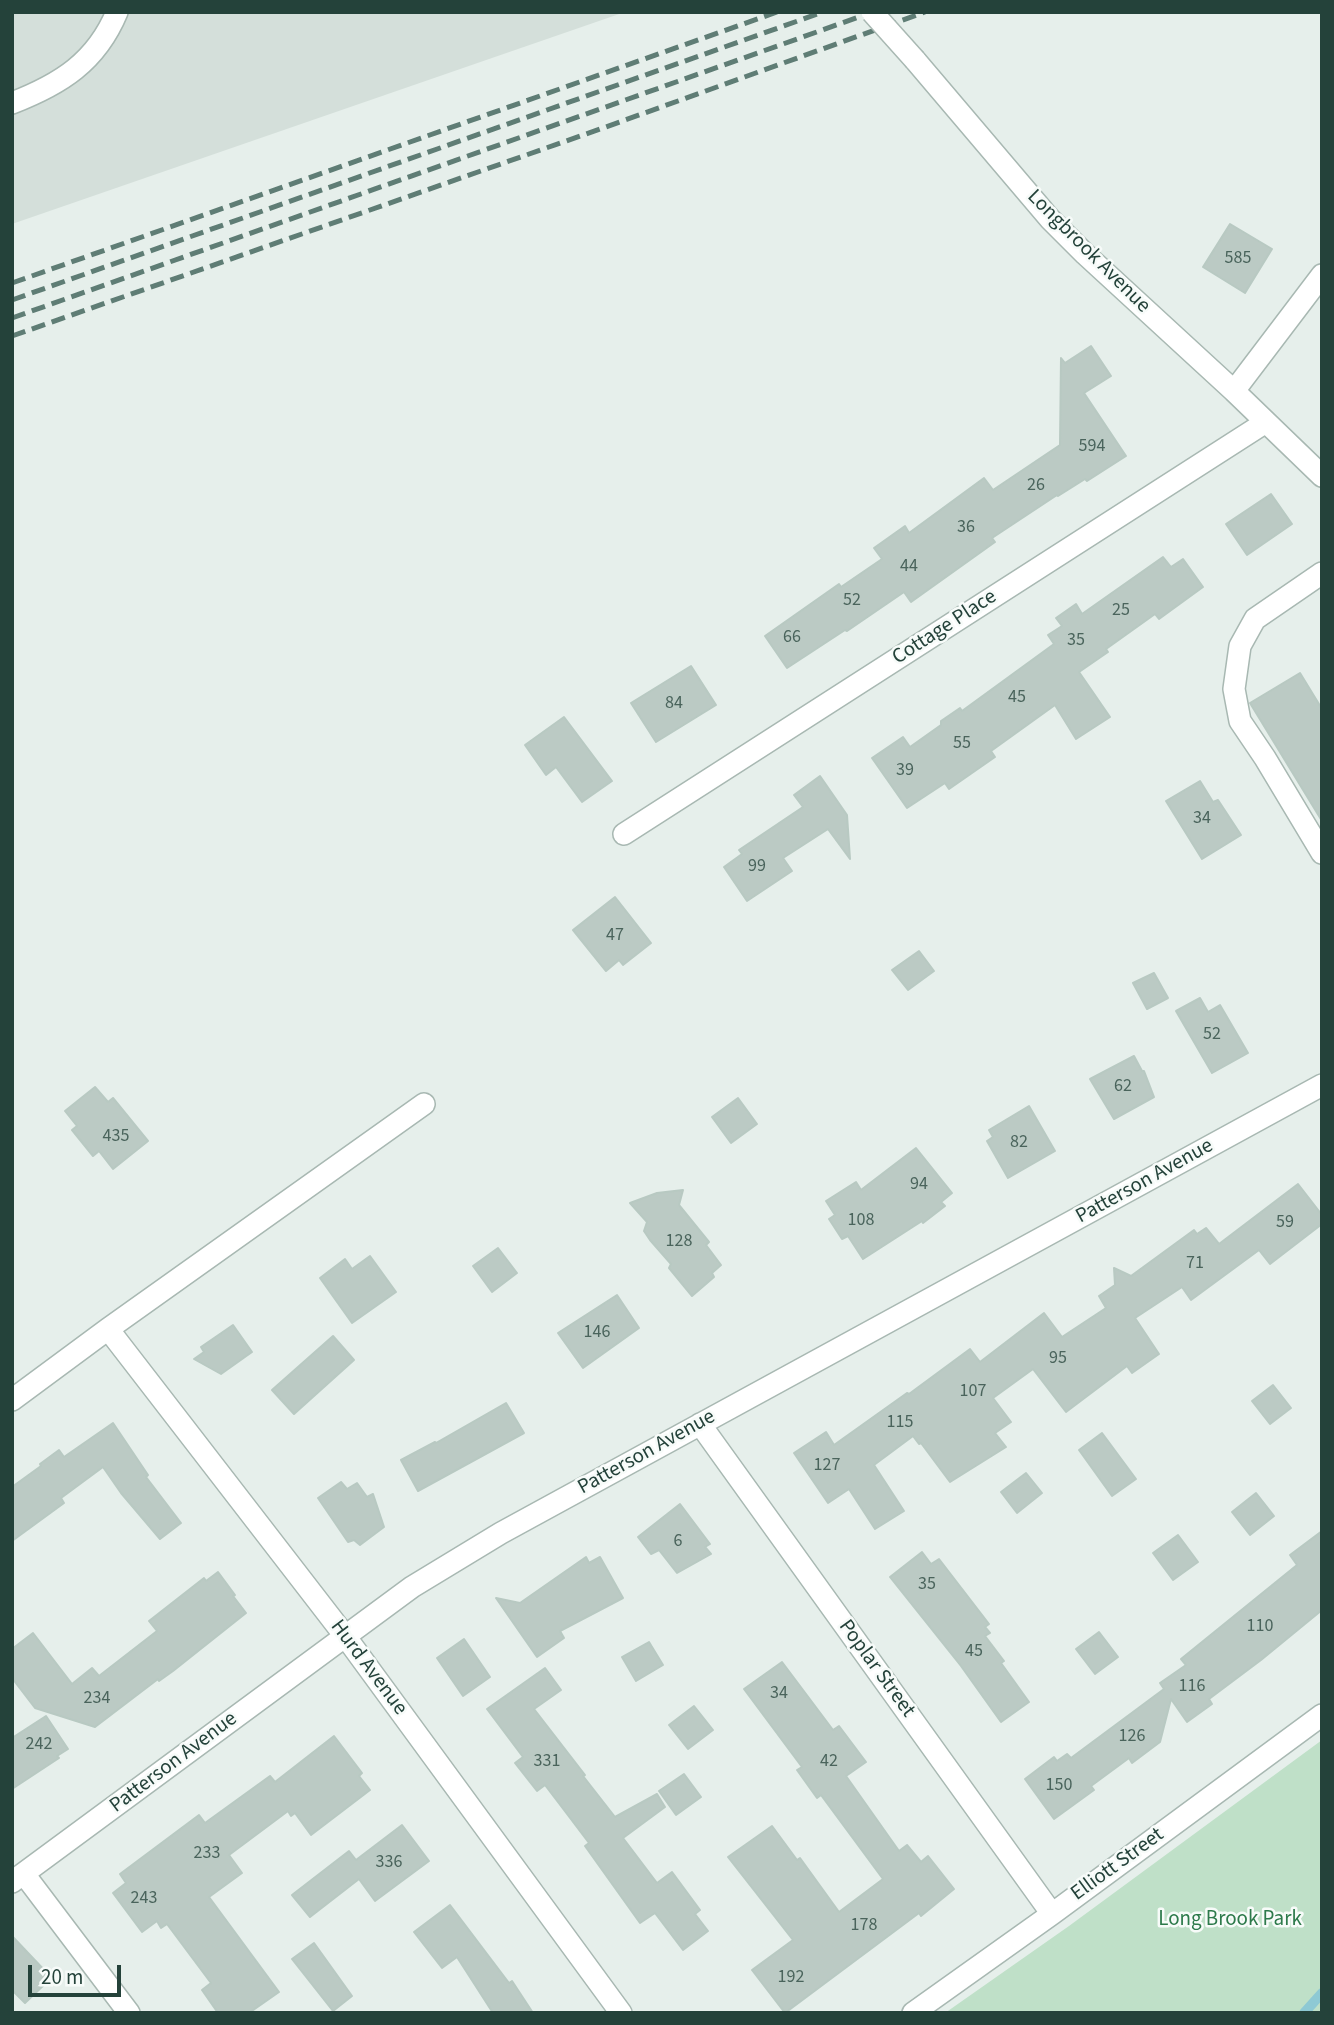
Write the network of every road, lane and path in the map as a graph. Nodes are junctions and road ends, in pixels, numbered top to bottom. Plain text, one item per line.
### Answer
1 (117, 12) edge
2 (872, 12) edge
3 (12, 103) edge
4 (1322, 275) edge
5 (1234, 391) junction
6 (1266, 422) junction
7 (1322, 476) edge
8 (1322, 573) edge
9 (624, 834) dead end
10 (1322, 853) edge
11 (1322, 1085) edge
12 (424, 1104) dead end
13 (108, 1329) junction
14 (12, 1400) edge
15 (700, 1423) junction
16 (345, 1636) junction
17 (1322, 1715) edge
18 (18, 1878) edge
19 (1052, 1914) junction
20 (129, 2013) edge
21 (621, 2013) edge
22 (913, 2013) edge

1 - 3 street
2 - 5 street, Longbrook Avenue, bridge
4 - 5 street
5 - 6 street, Longbrook Avenue
6 - 7 street, Longbrook Avenue
6 - 9 street, Cottage Place
8 - 10 street
11 - 15 street, Patterson Avenue
12 - 13 street
13 - 14 street
13 - 16 street, Hurd Avenue
15 - 16 street, Patterson Avenue
15 - 19 street, Poplar Street
16 - 18 street, Patterson Avenue
16 - 21 street, Hurd Avenue
17 - 19 street, Elliott Street
18 - 20 street
19 - 22 street, Elliott Street

